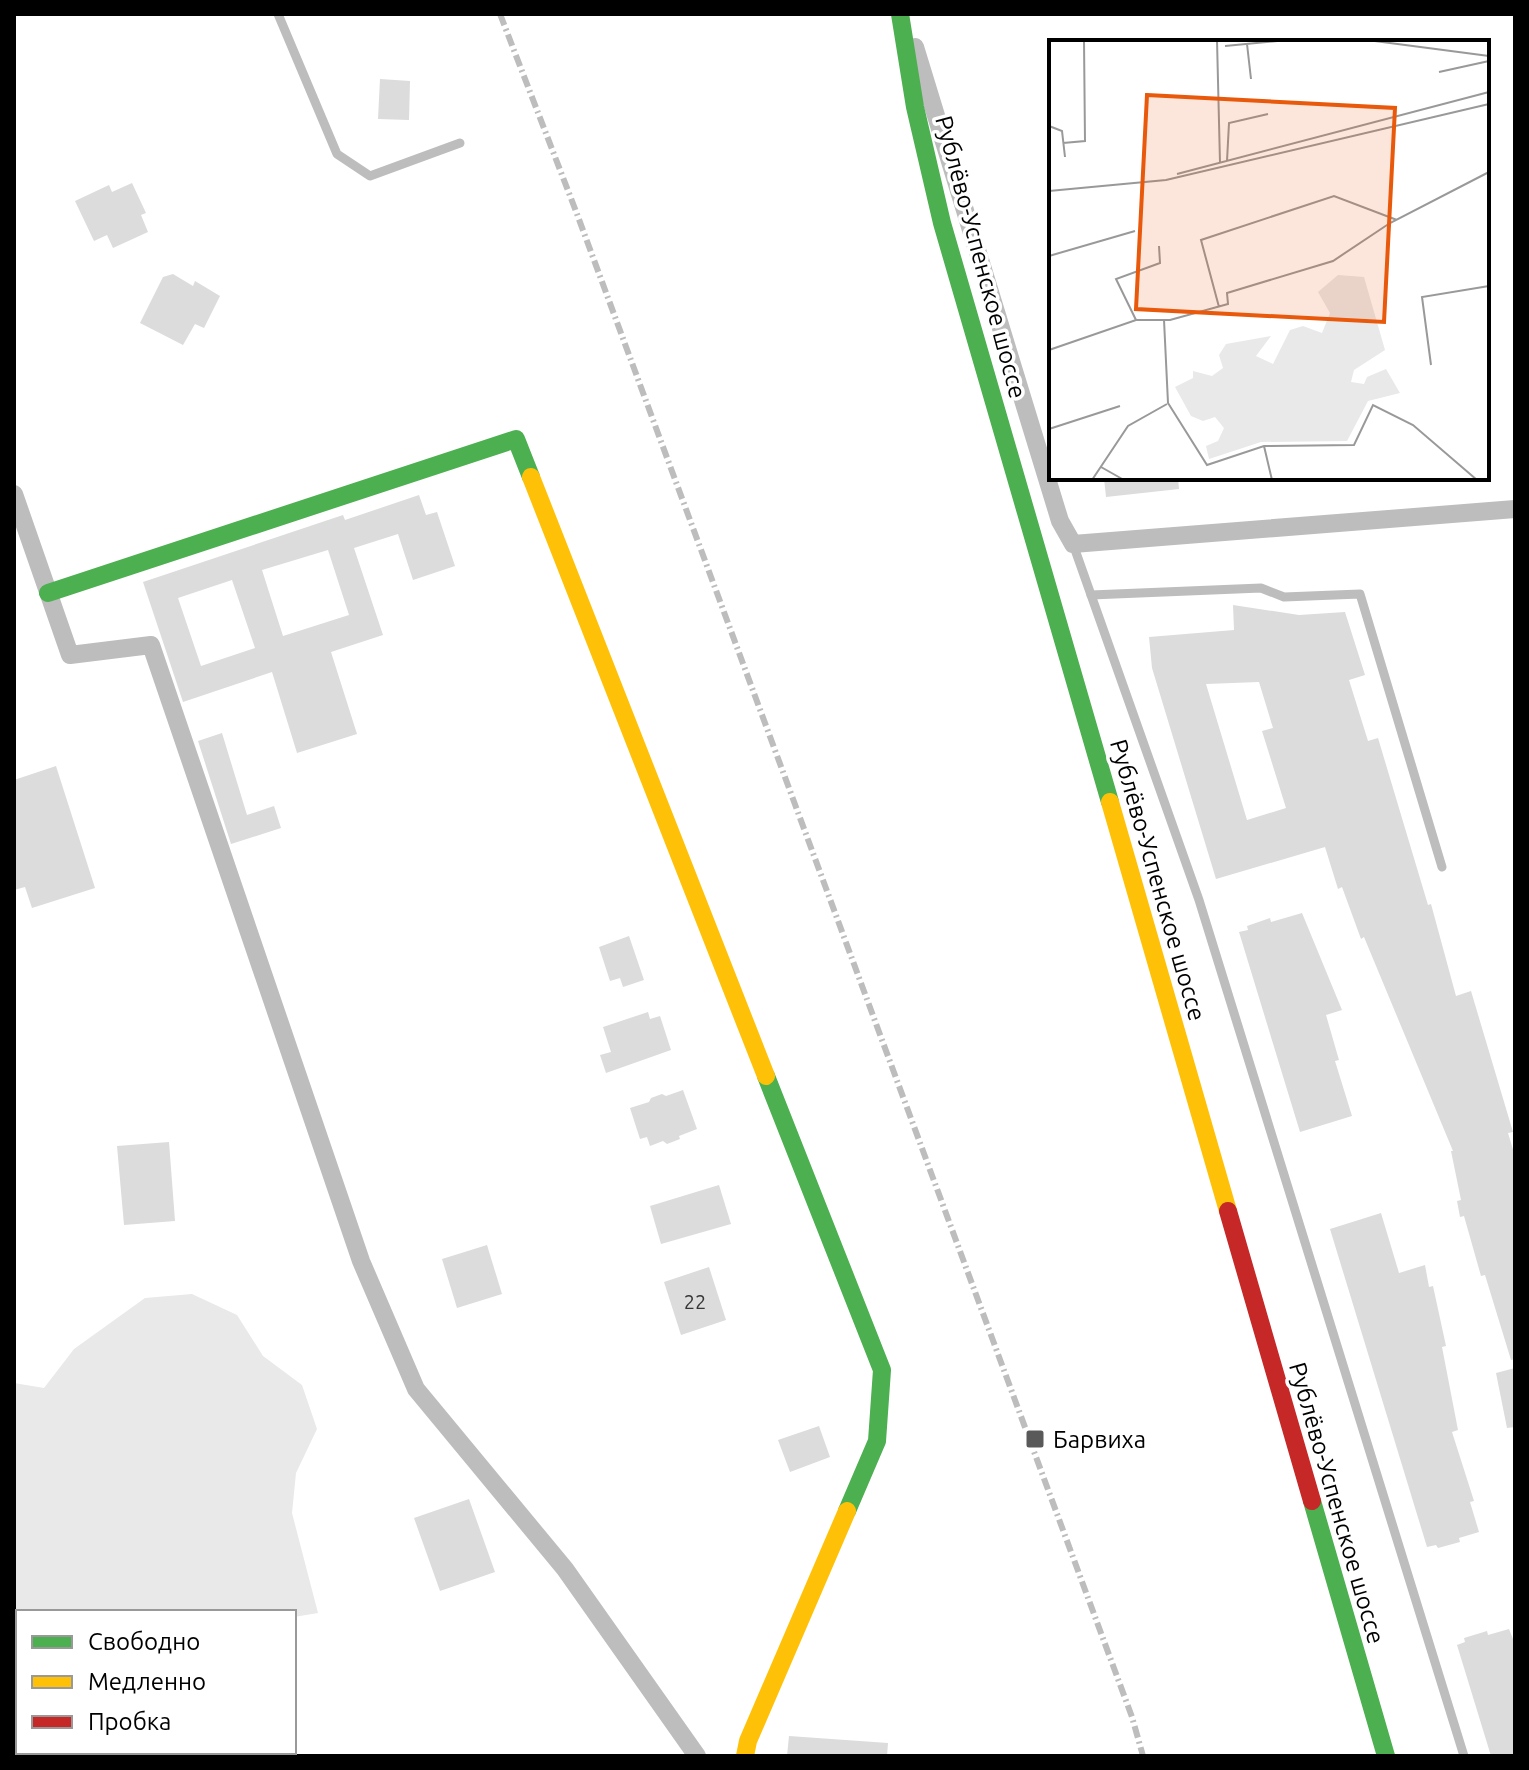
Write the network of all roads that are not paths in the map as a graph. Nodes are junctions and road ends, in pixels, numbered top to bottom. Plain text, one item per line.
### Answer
1 (278, 14) edge
2 (903, 14) edge
3 (460, 143) dead end
4 (14, 494) edge
5 (1515, 509) edge
6 (1073, 544) junction
7 (48, 593) junction
8 (1091, 595) junction
9 (1442, 867) dead end
10 (697, 1756) edge
11 (745, 1756) edge
12 (1386, 1756) edge
13 (1464, 1756) edge

1 - 3 lane
2 - 6 street
2 - 12 street, Рублёво-Успенское шоссе
4 - 7 street
5 - 6 street
6 - 8 lane
7 - 10 street
7 - 11 street
8 - 9 lane
8 - 13 lane

